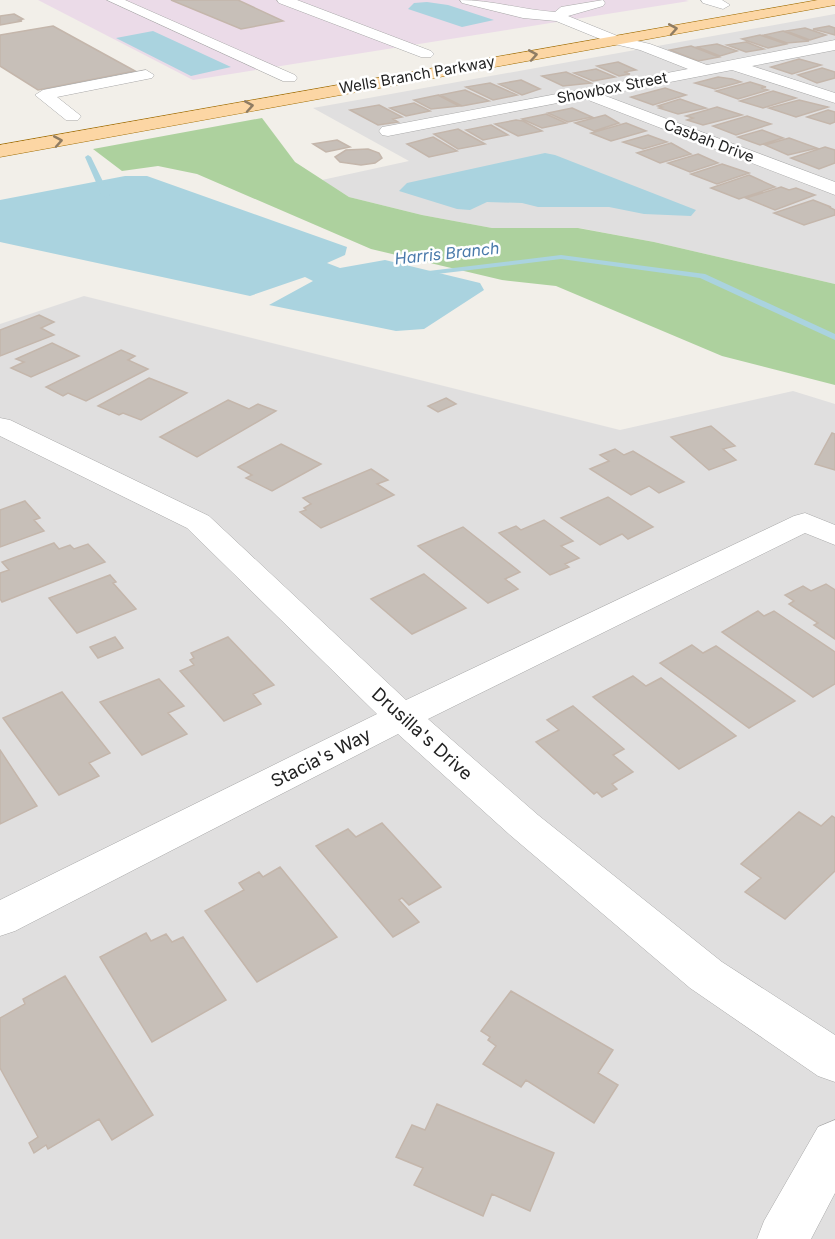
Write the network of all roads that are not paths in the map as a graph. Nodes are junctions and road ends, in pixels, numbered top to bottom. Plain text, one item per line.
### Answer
1 (114, 0) edge
2 (284, 0) edge
3 (466, 0) edge
4 (835, 1) edge
5 (598, 3) dead end
6 (742, 3) dead end
7 (704, 4) edge
8 (558, 17) junction
9 (607, 24) dead end
10 (584, 27) junction
11 (550, 33) dead end
12 (615, 40) junction
13 (835, 45) edge
14 (432, 53) joint
15 (392, 60) dead end
16 (733, 65) junction
17 (706, 70) junction
18 (683, 74) junction
19 (146, 75) dead end
20 (294, 77) joint
21 (266, 82) dead end
22 (584, 93) junction
23 (835, 98) edge
24 (78, 115) joint
25 (51, 119) dead end
26 (388, 131) dead end
27 (0, 151) edge
28 (835, 189) edge
29 (0, 426) edge
30 (820, 529) edge
31 (402, 717) junction
32 (0, 919) edge
33 (835, 1061) edge
34 (835, 1143) edge
35 (783, 1239) edge

1 - 20 street
2 - 14 street
3 - 8 street
12 -> 4 main road, Wells Branch Parkway
5 - 8 street
6 - 7 main road
8 - 10 street
9 - 10 main road
10 - 11 main road
10 - 12 street
12 - 17 street
12 - 18 street
27 -> 12 main road, Wells Branch Parkway
13 - 16 street, Showbox Street
14 - 15 main road, Wells Branch Parkway
16 - 17 street, Showbox Street
16 - 23 street
17 - 18 street, Showbox Street
18 - 22 street, Showbox Street
19 - 24 street
20 - 21 main road
22 - 26 street, Showbox Street
22 - 28 street, Casbah Drive
24 - 25 main road
29 - 31 street, Drusilla's Drive
30 - 31 street, Stacia's Way
31 - 32 street, Stacia's Way
31 - 33 street, Drusilla's Drive
34 - 35 street

